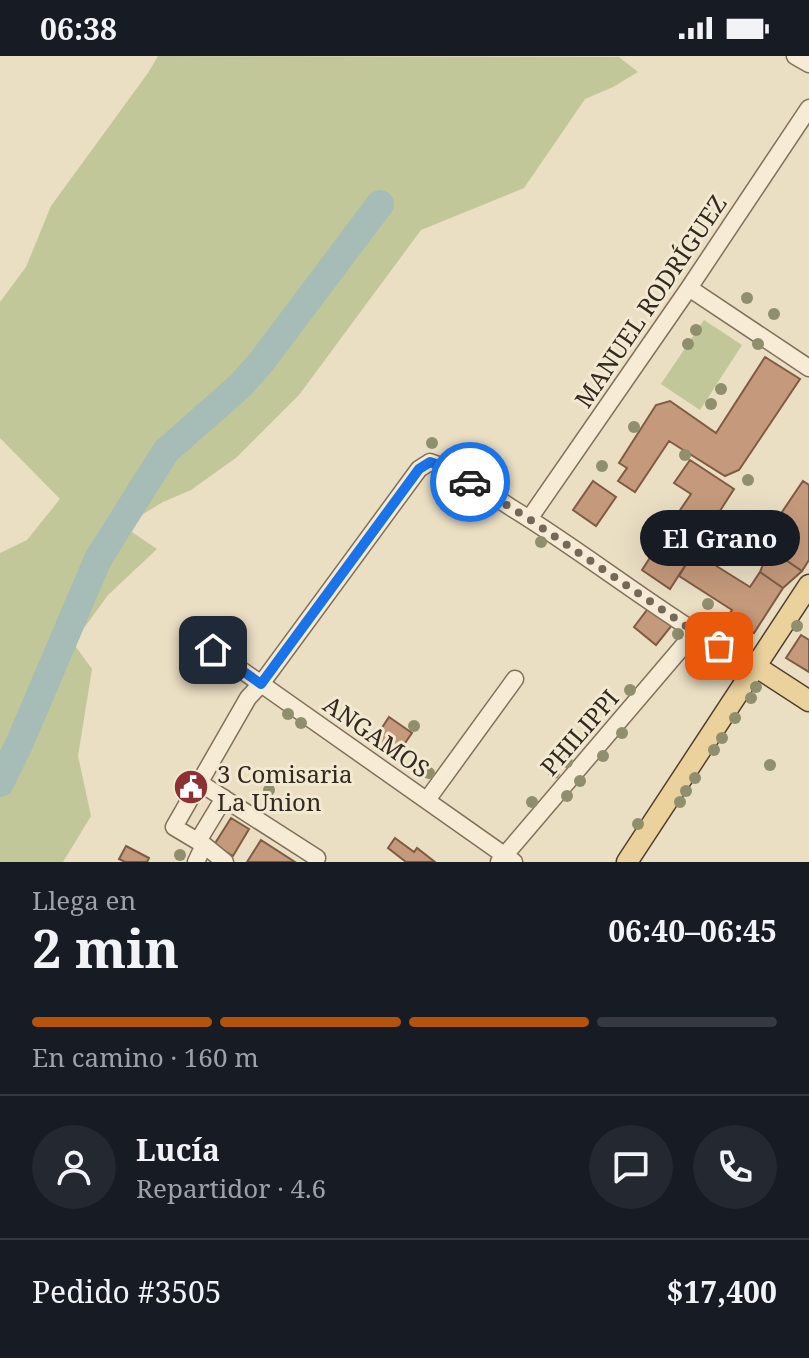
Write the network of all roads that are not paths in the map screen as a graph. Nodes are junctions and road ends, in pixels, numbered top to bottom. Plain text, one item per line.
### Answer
1 (795, 56) edge
2 (809, 64) edge
3 (809, 108) edge
4 (689, 288) junction
5 (809, 368) edge
6 (529, 519) junction
7 (809, 585) edge
8 (695, 632) junction
9 (213, 650) dead end
10 (755, 666) junction
11 (515, 679) dead end
12 (261, 684) junction
13 (809, 701) edge
14 (200, 783) junction
15 (224, 798) junction
16 (427, 800) junction
17 (201, 843) junction
18 (317, 858) dead end
19 (506, 860) edge
20 (196, 862) edge
21 (225, 862) edge
22 (627, 862) edge

1 - 2 street
3 - 4 street, MANUEL RODRÍGUEZ
4 - 5 street
4 - 6 street, MANUEL RODRÍGUEZ
6 - 8 street
6 - 12 street
7 - 10 main road
8 - 10 street
8 - 19 street, PHILIPPI
9 - 12 street, ANGAMOS
10 - 13 main road
10 - 22 main road
11 - 16 street
12 - 14 street
12 - 16 street, ANGAMOS
14 - 15 street
14 - 17 street
15 - 17 street
15 - 18 street
16 - 19 street, ANGAMOS
17 - 20 street
17 - 21 street

